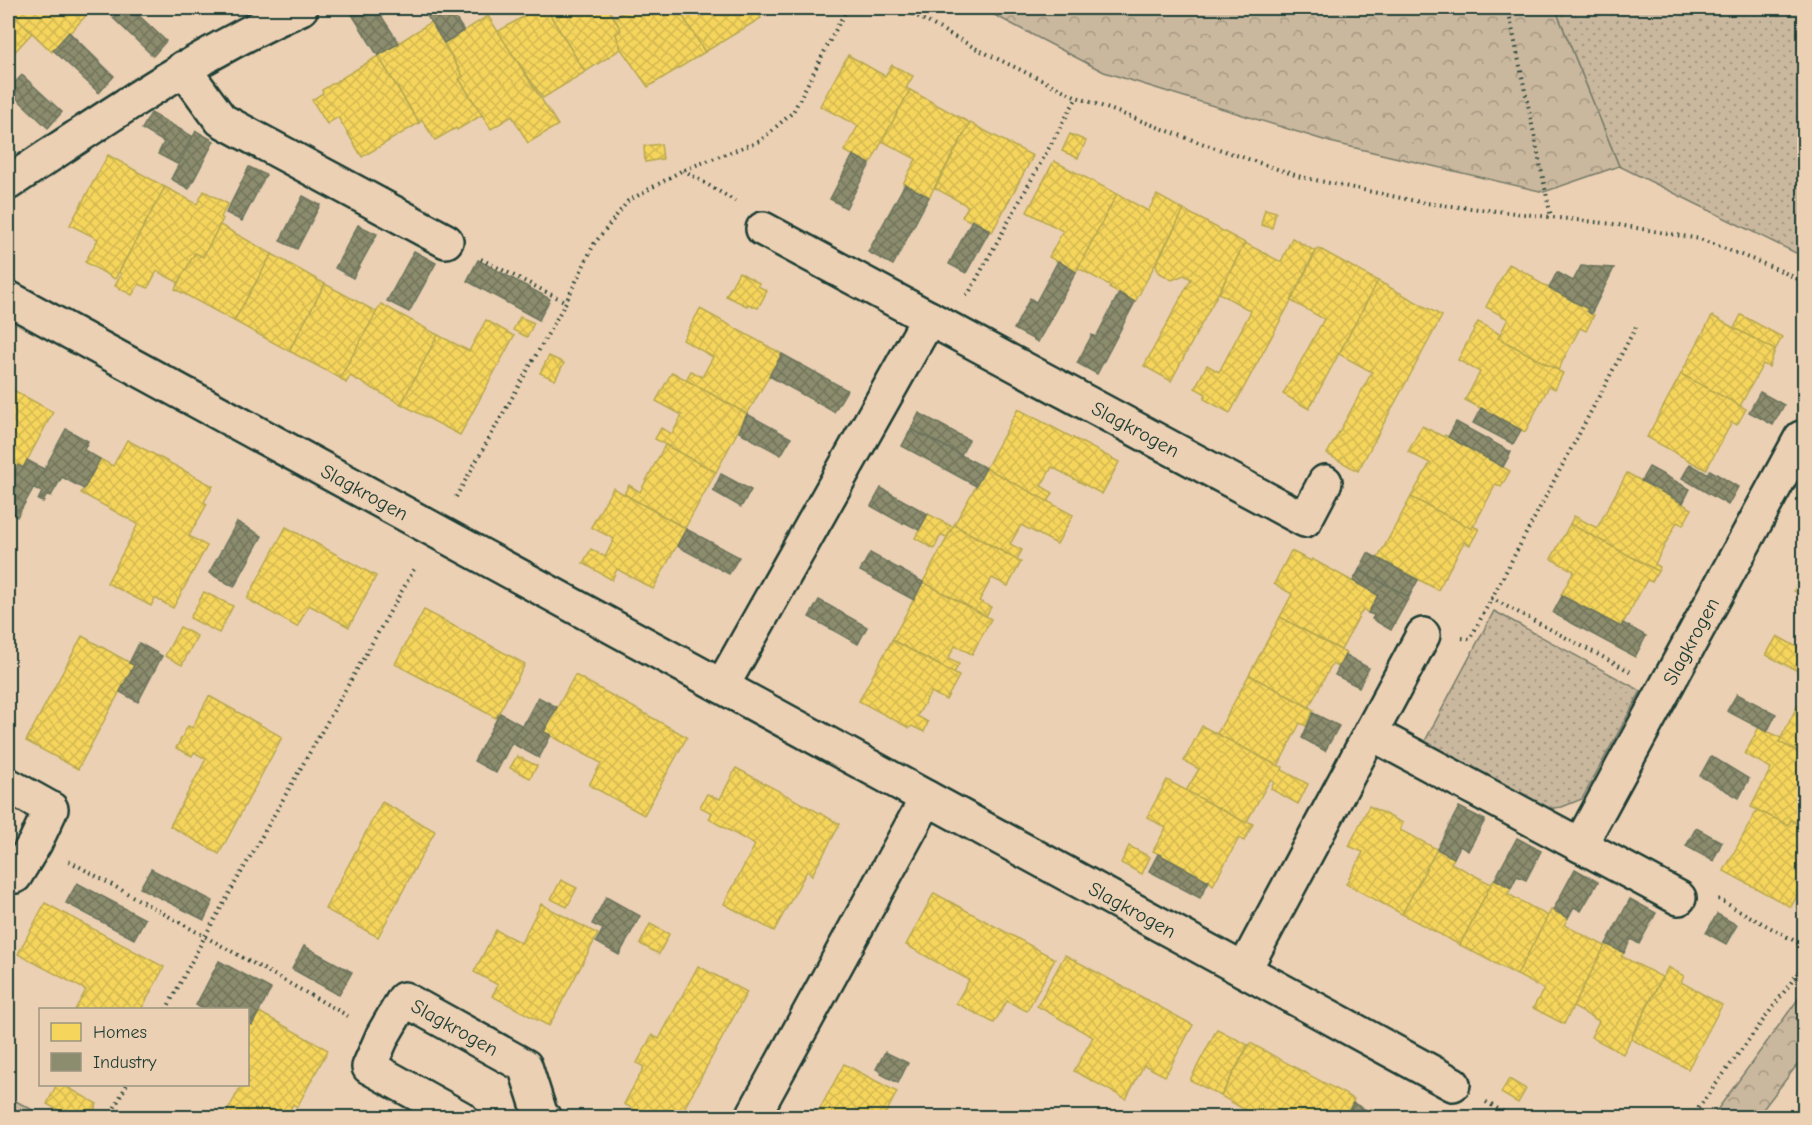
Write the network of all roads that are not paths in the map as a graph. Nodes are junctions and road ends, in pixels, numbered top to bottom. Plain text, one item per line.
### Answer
1 (301, 8) edge
2 (183, 69) junction
3 (8, 183) edge
4 (763, 229) road end
5 (446, 241) road end
6 (8, 297) edge
7 (929, 318) junction
8 (1801, 438) dead end
9 (1325, 482) dead end
10 (1423, 635) road end
11 (722, 686) junction
12 (1371, 732) junction
13 (8, 785) edge
14 (927, 798) junction
15 (1580, 845) junction
16 (8, 872) edge
17 (1679, 898) road end
18 (1244, 969) junction
19 (1453, 1084) dead end
20 (540, 1117) edge
21 (461, 1118) edge
22 (752, 1118) edge

1 - 2 street
2 - 3 street
2 - 5 street
4 - 7 street, Slagkrogen
6 - 11 street, Slagkrogen
7 - 9 street, Slagkrogen
7 - 11 street
8 - 15 street, Slagkrogen
10 - 12 street
11 - 14 street, Slagkrogen
12 - 15 street
12 - 18 street
13 - 16 street
14 - 18 street, Slagkrogen
14 - 22 street
15 - 17 street
18 - 19 street, Slagkrogen
20 - 21 street, Slagkrogen

